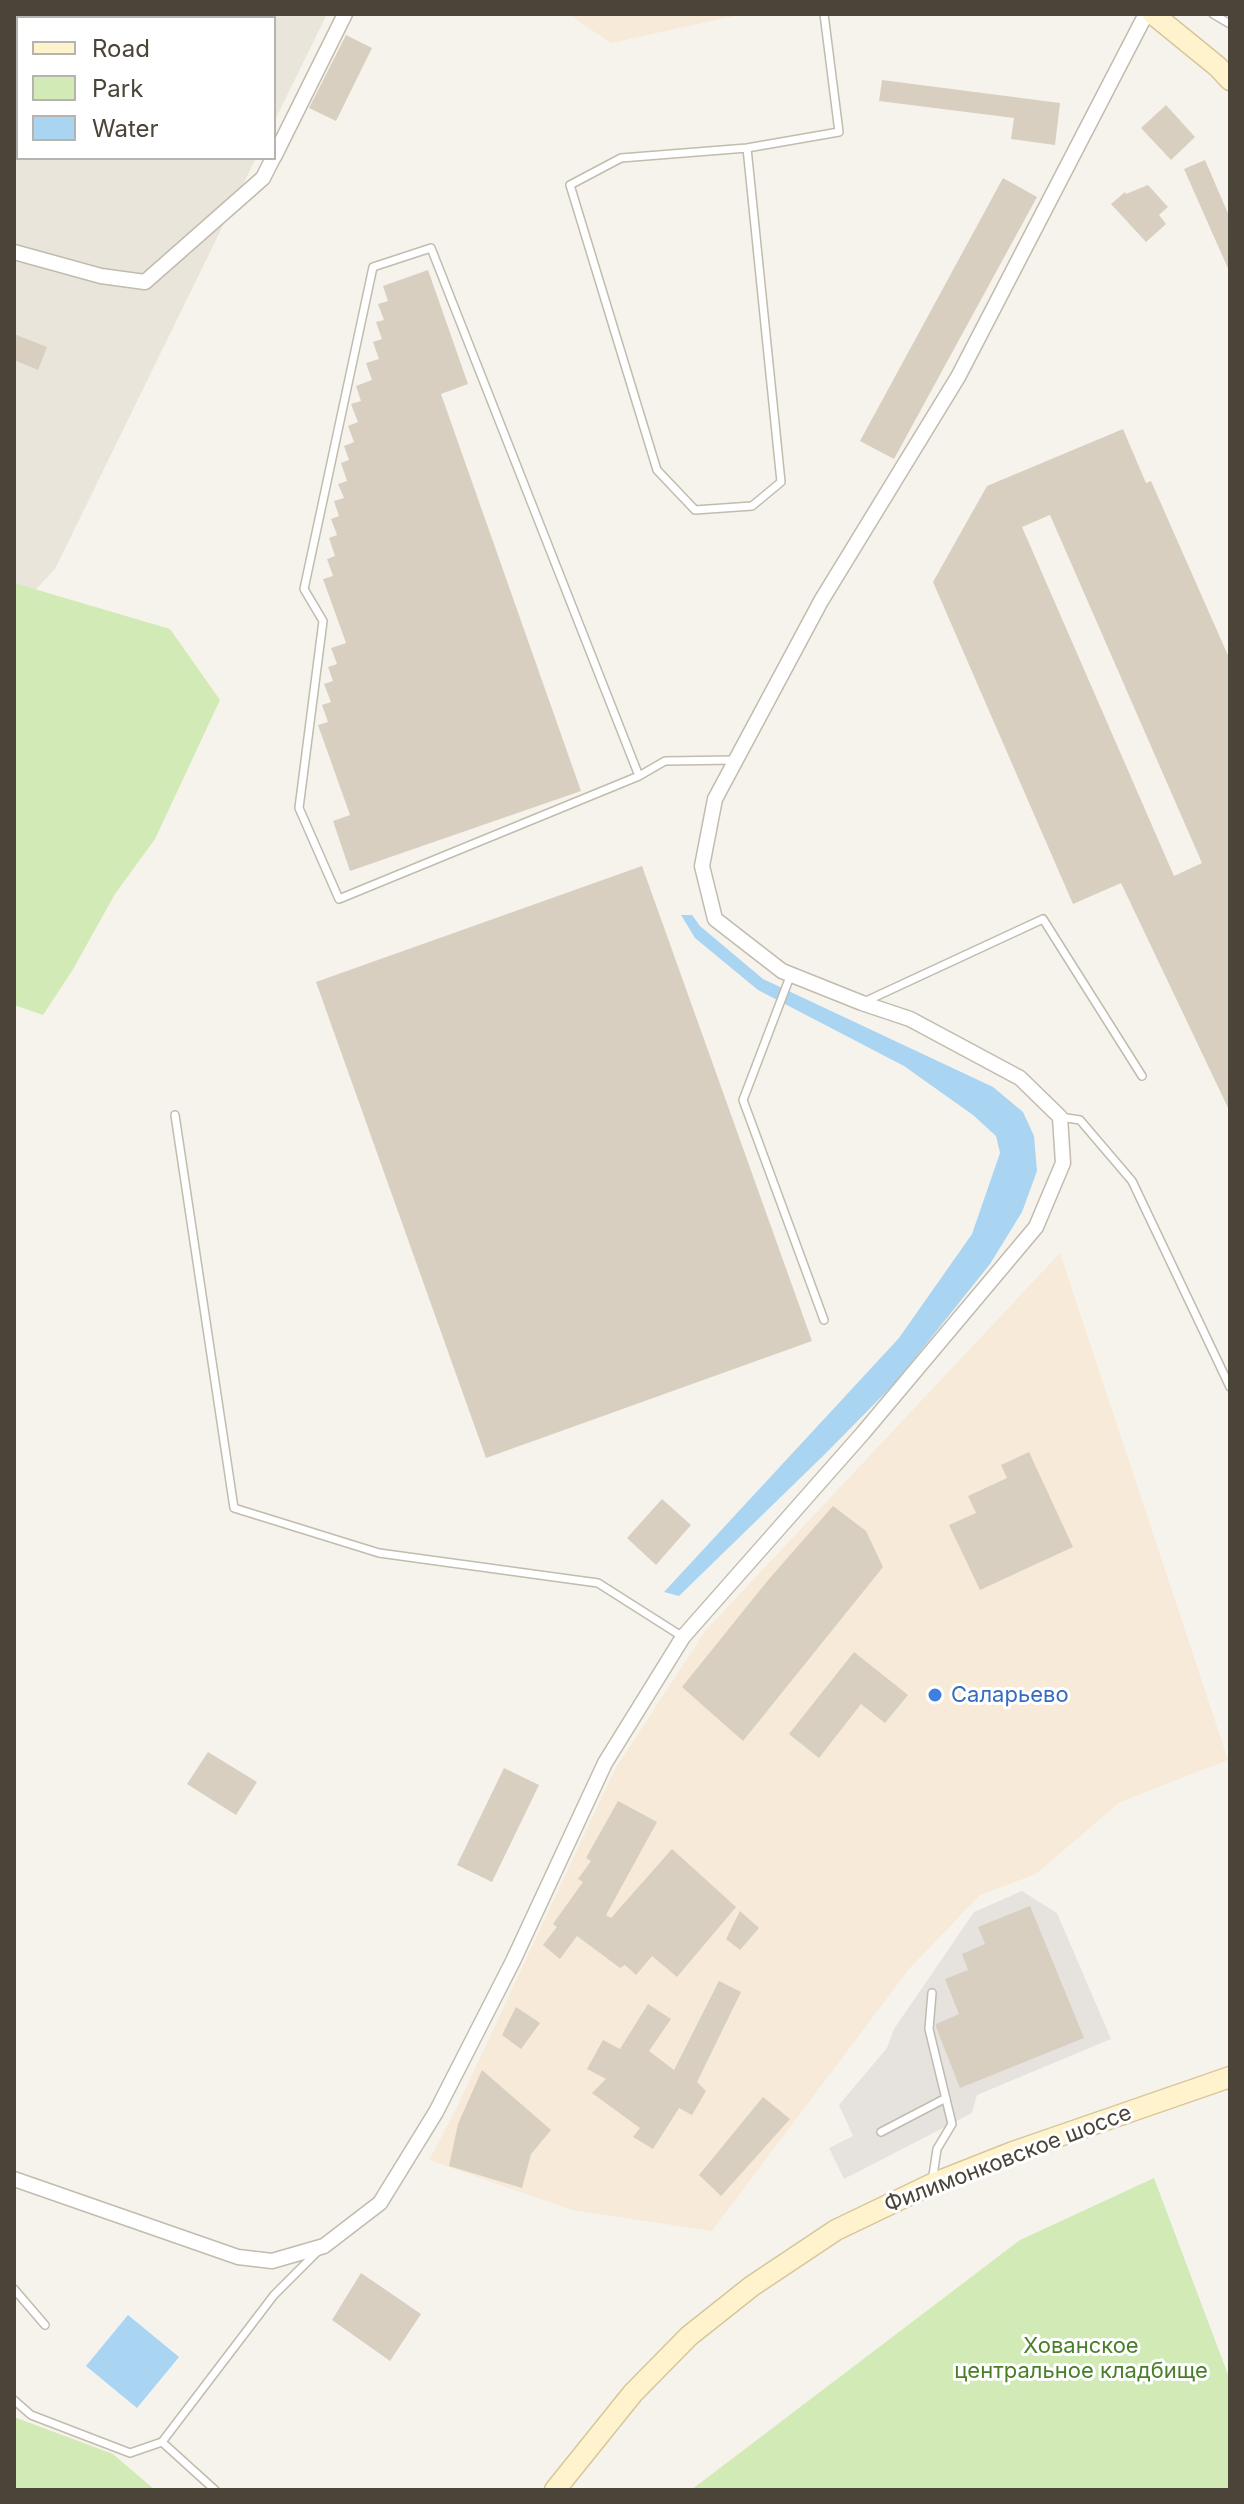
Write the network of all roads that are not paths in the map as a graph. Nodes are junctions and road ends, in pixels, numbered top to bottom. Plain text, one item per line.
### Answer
1 (345, 14) edge
2 (824, 14) edge
3 (1146, 14) edge
4 (1153, 14) edge
5 (1213, 14) edge
6 (1230, 24) edge
7 (1226, 69) edge
8 (747, 148) junction
9 (276, 153) edge
10 (272, 160) edge
11 (14, 252) edge
12 (736, 760) junction
13 (639, 776) junction
14 (791, 974) junction
15 (862, 1003) junction
16 (1142, 1076) dead end
17 (175, 1115) dead end
18 (1060, 1117) junction
19 (824, 1320) dead end
20 (1230, 1387) edge
21 (683, 1637) junction
22 (932, 1993) dead end
23 (1230, 2077) edge
24 (946, 2098) junction
25 (881, 2132) dead end
26 (14, 2179) edge
27 (932, 2184) junction
28 (324, 2246) junction
29 (14, 2289) edge
30 (45, 2325) dead end
31 (14, 2400) edge
32 (162, 2442) junction
33 (215, 2490) edge
34 (555, 2490) edge

1 - 9 street
2 - 8 lane
3 - 12 street
4 - 7 main road
5 - 6 lane
8 - 8 lane
10 - 11 street
12 - 13 lane
12 - 14 street
13 - 13 lane
14 - 15 street
14 - 19 lane
15 - 16 lane
15 - 18 street
17 - 21 lane
18 - 20 lane
18 - 21 street
21 - 28 street
22 - 24 lane
23 - 27 main road, Филимонковское шоссе
24 - 25 lane
24 - 27 lane
26 - 28 street
27 - 34 main road, Филимонковское шоссе
28 - 32 lane
29 - 30 lane
31 - 32 lane
32 - 33 lane

